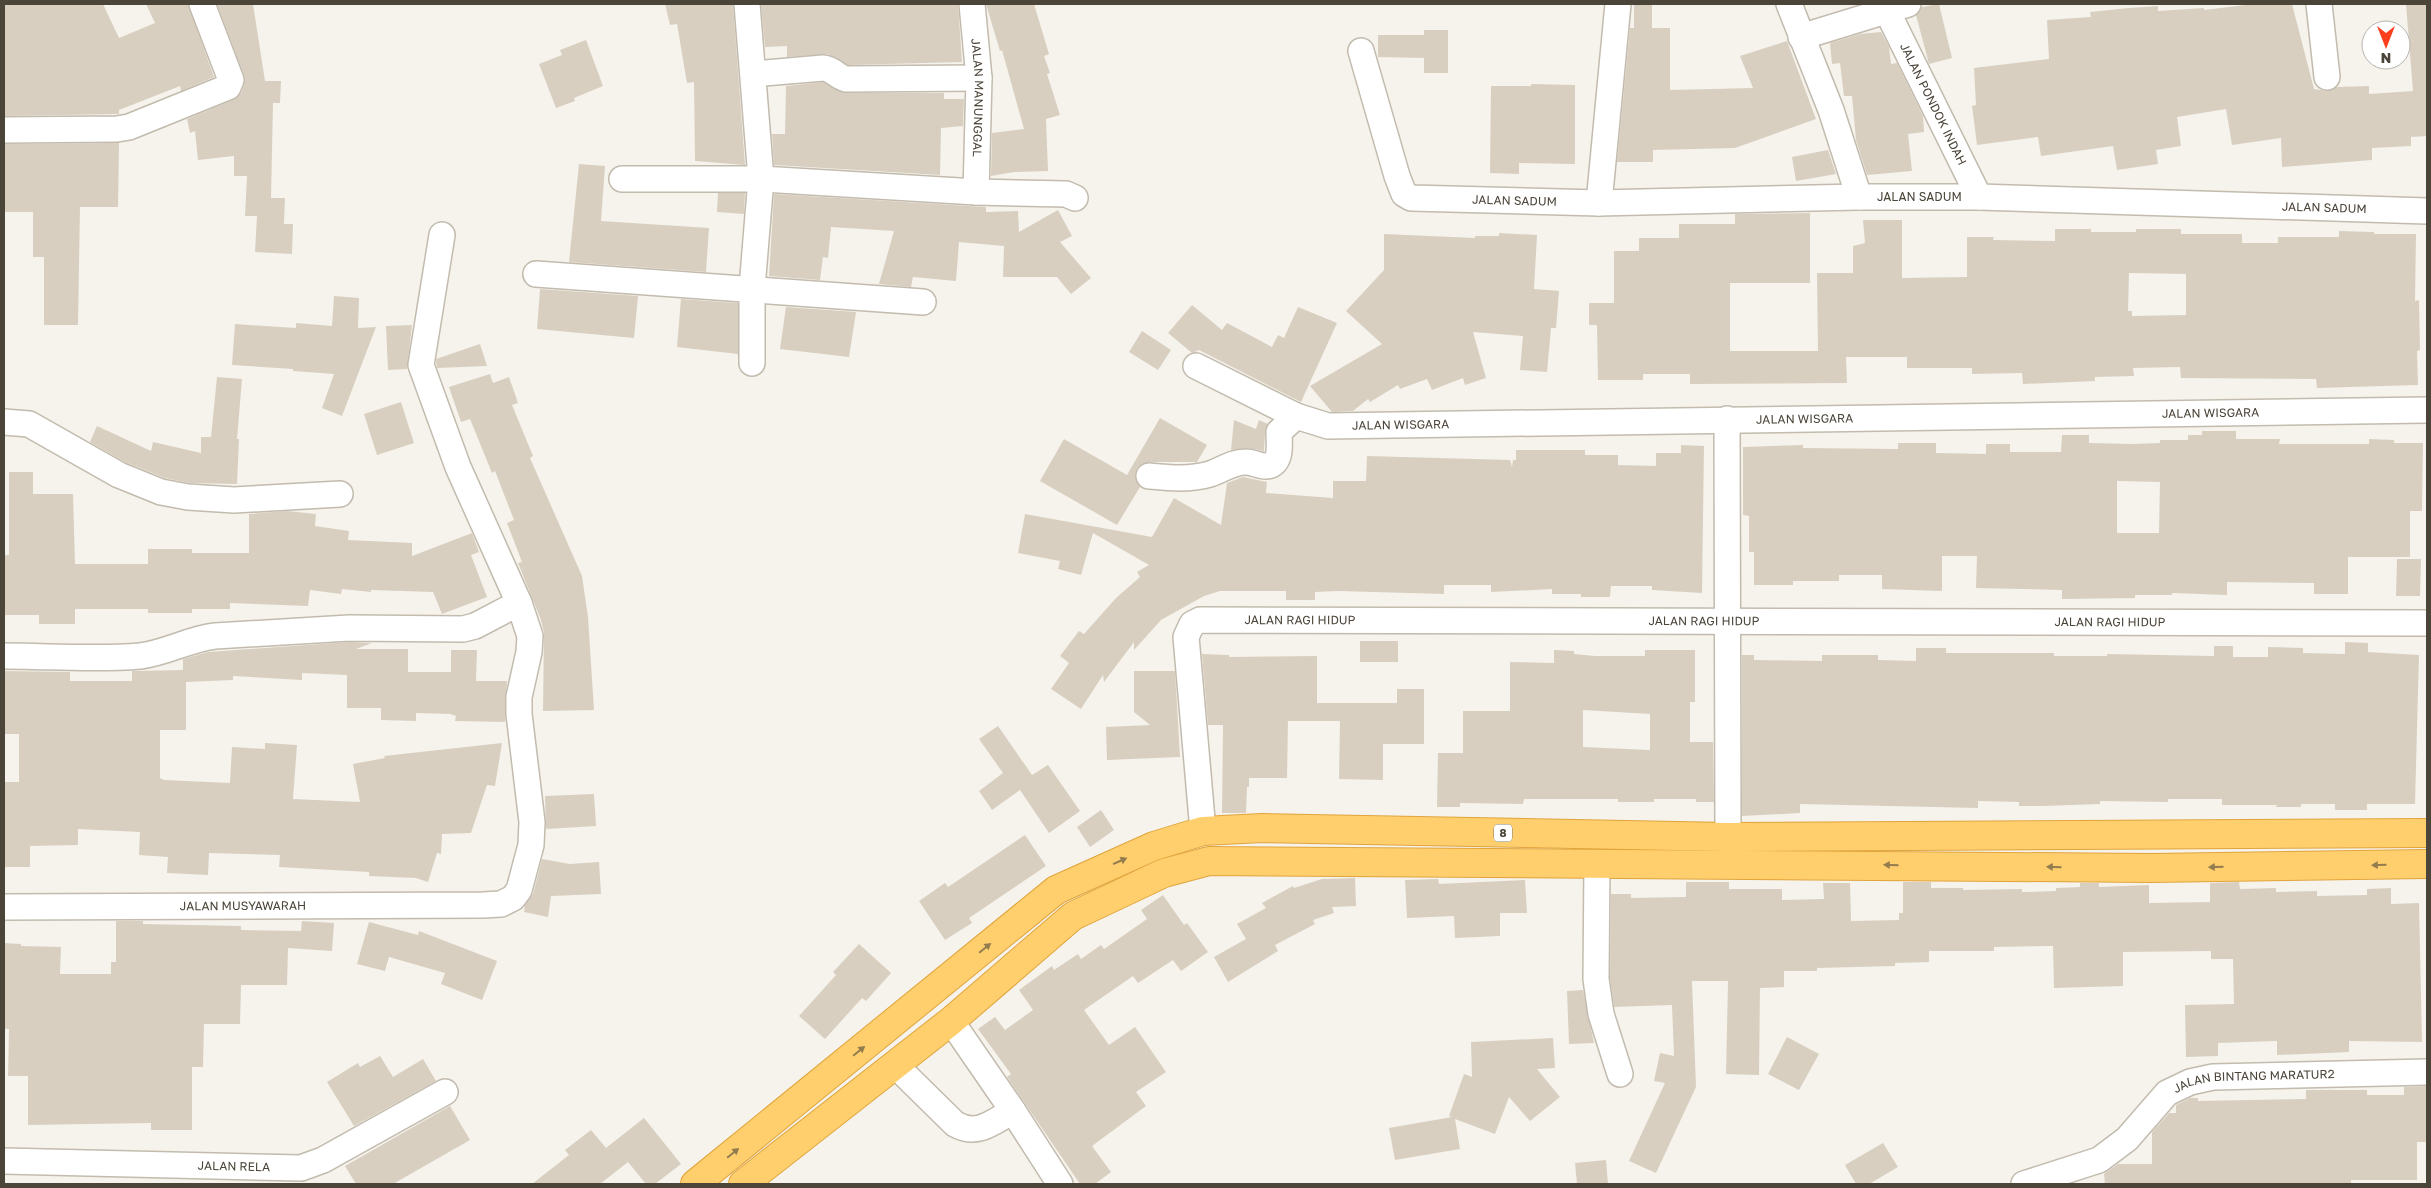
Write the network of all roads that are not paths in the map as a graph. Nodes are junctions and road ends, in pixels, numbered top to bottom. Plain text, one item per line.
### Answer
1 (202, 4) edge
2 (747, 4) edge
3 (972, 4) edge
4 (1618, 4) edge
5 (1789, 4) edge
6 (2319, 4) edge
7 (1897, 7) edge
8 (1801, 37) junction
9 (1361, 51) dead end
10 (753, 74) junction
11 (2327, 76) dead end
12 (979, 78) junction
13 (4, 130) edge
14 (622, 179) dead end
15 (761, 179) junction
16 (976, 192) junction
17 (1859, 197) junction
18 (1979, 197) junction
19 (1075, 198) dead end
20 (1599, 203) junction
21 (2427, 211) edge
22 (442, 235) dead end
23 (536, 274) dead end
24 (752, 288) junction
25 (923, 302) dead end
26 (752, 363) dead end
27 (1196, 366) dead end
28 (2427, 410) edge
29 (1296, 416) junction
30 (1727, 419) junction
31 (4, 422) edge
32 (1149, 476) dead end
33 (340, 494) dead end
34 (519, 603) junction
35 (1726, 621) junction
36 (2427, 622) edge
37 (4, 656) edge
38 (1203, 831) junction
39 (2427, 833) edge
40 (1728, 837) junction
41 (1597, 863) junction
42 (2427, 864) edge
43 (4, 907) edge
44 (951, 1020) junction
45 (895, 1065) junction
46 (2427, 1072) edge
47 (1620, 1074) dead end
48 (445, 1092) dead end
49 (1013, 1111) junction
50 (4, 1161) edge
51 (695, 1184) edge
52 (743, 1184) edge
53 (1060, 1184) edge
54 (2024, 1184) edge

1 - 13 street
2 - 10 street
3 - 12 street, JALAN MANUNGGAL
4 - 20 street
5 - 8 street
6 - 11 street
7 - 8 street, JALAN PONDOK INDAH
7 - 18 street, JALAN PONDOK INDAH
8 - 17 street
9 - 20 street, JALAN SADUM
10 - 12 street
10 - 15 street
12 - 16 street, JALAN MANUNGGAL
14 - 15 street
15 - 16 street
15 - 24 street
16 - 19 street
17 - 18 street, JALAN SADUM
17 - 20 street, JALAN SADUM
18 - 21 street, JALAN SADUM
22 - 34 street
23 - 24 street
24 - 25 street
24 - 26 street
27 - 29 street, JALAN WISGARA
28 - 30 street, JALAN WISGARA
29 - 30 street, JALAN WISGARA
29 - 32 street
30 - 35 street
31 - 33 street
34 - 37 street
34 - 43 street, JALAN MUSYAWARAH
35 - 36 street, JALAN RAGI HIDUP
35 - 38 street, JALAN RAGI HIDUP
35 - 40 street
38 - 40 highway, 8
51 -> 38 highway, 8
39 - 40 highway, 8
42 -> 41 highway
41 - 44 highway
41 - 47 street
44 - 45 highway
44 - 49 street
45 - 49 street
45 - 52 highway
46 - 54 street, JALAN BINTANG MARATUR2
48 - 50 street, JALAN RELA
49 - 53 street

